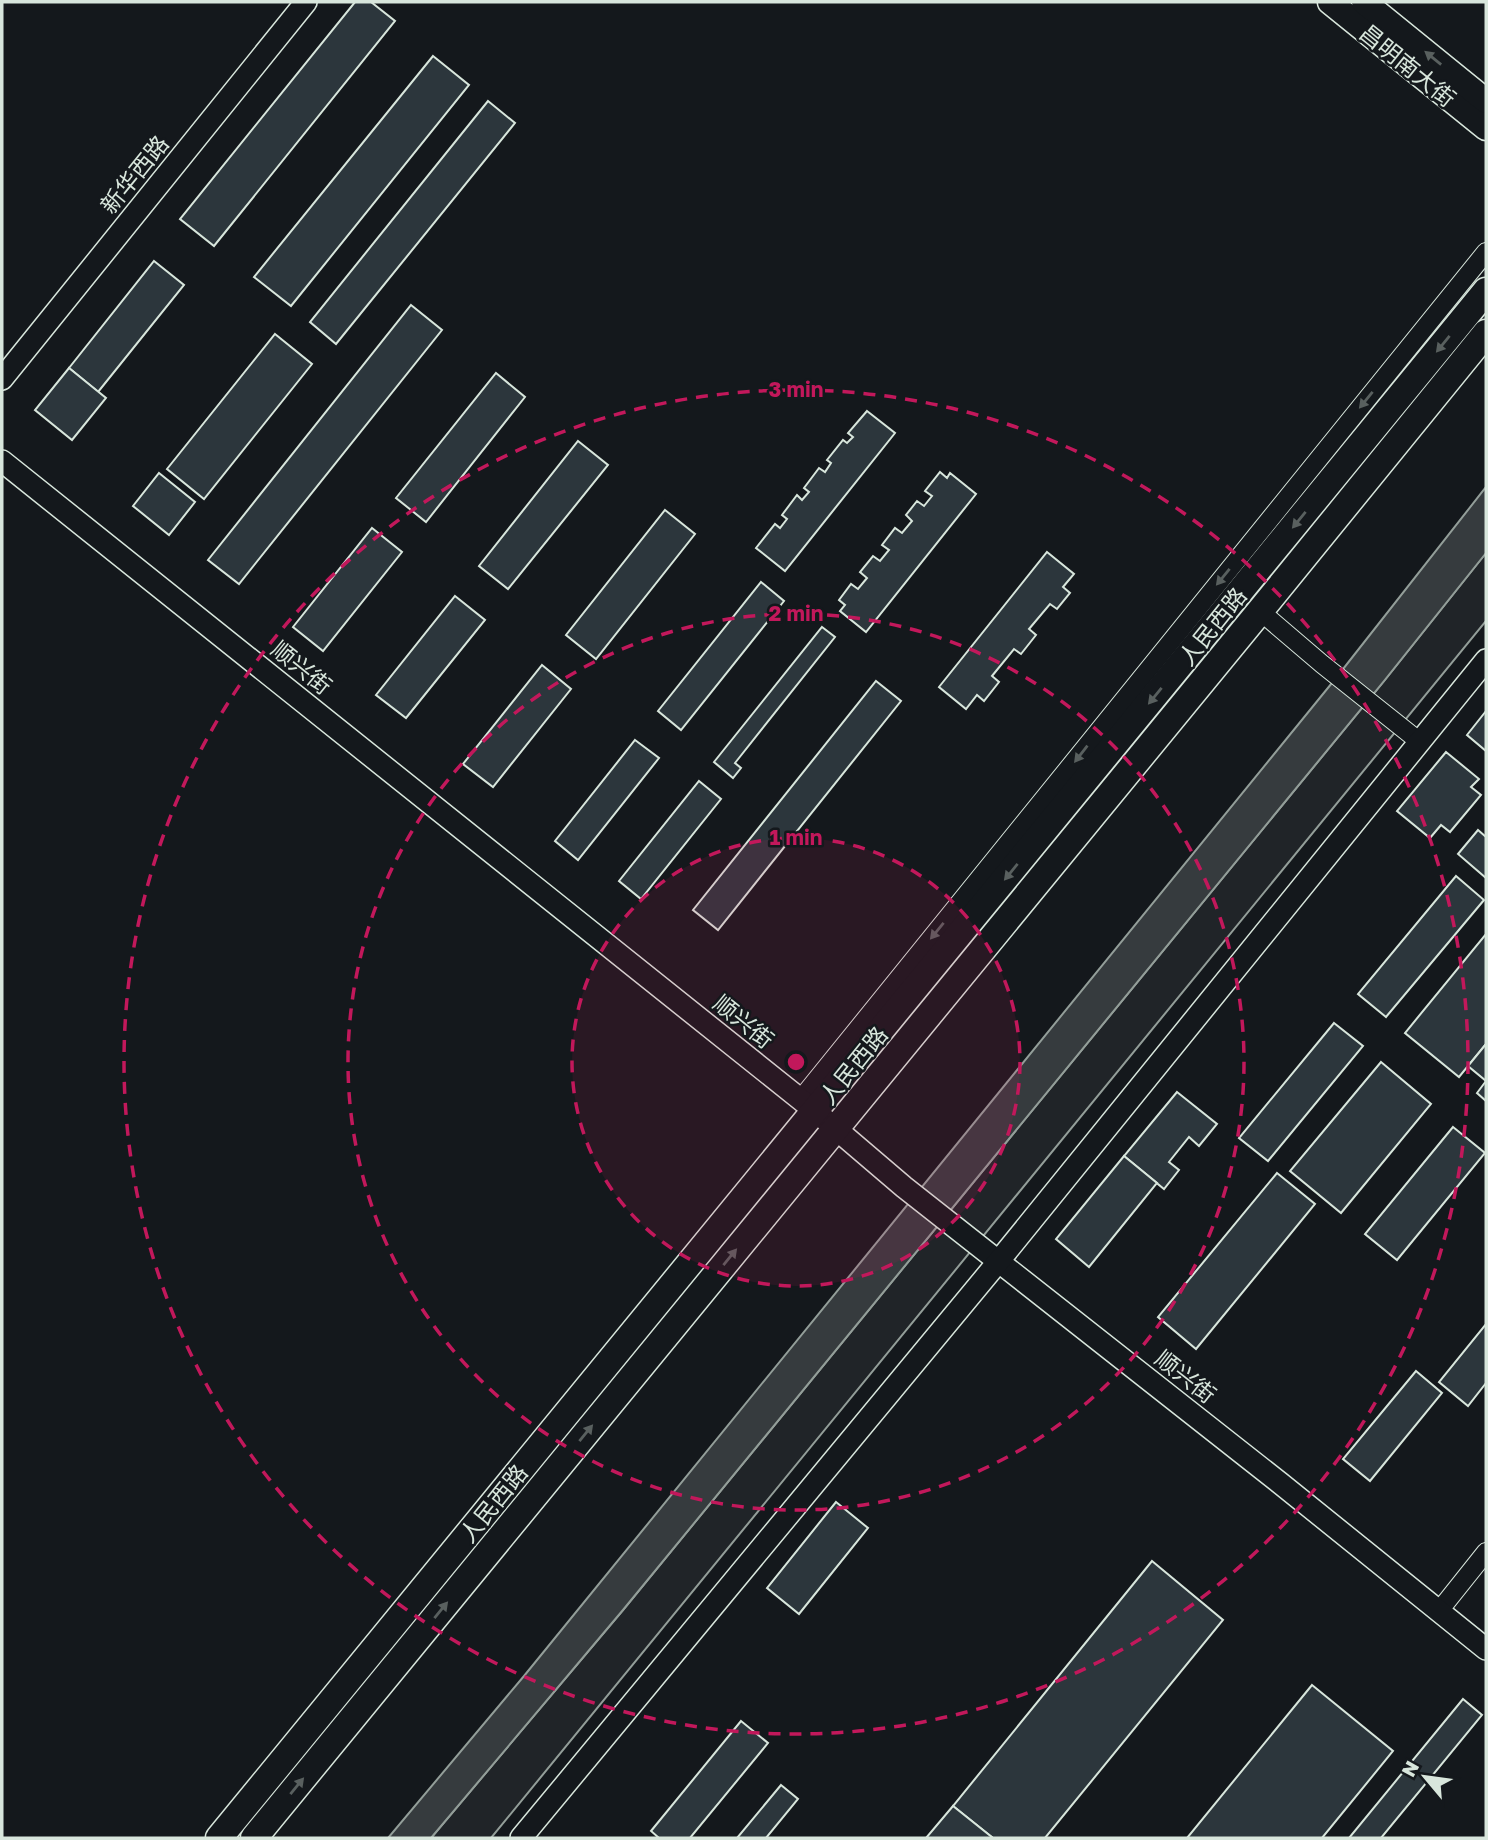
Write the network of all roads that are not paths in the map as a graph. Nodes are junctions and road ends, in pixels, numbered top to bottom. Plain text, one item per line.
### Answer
1 (306, 2) edge
2 (1330, 2) edge
3 (1364, 2) edge
4 (1486, 101) edge
5 (1486, 128) edge
6 (1486, 252) edge
7 (1486, 291) edge
8 (1486, 333) edge
9 (2, 379) edge
10 (2, 461) edge
11 (1260, 611) junction
12 (1486, 660) edge
13 (1420, 742) junction
14 (808, 1105) junction
15 (836, 1128) junction
16 (998, 1262) junction
17 (1486, 1552) edge
18 (1439, 1611) junction
19 (1486, 1649) edge
20 (219, 1838) edge
21 (254, 1838) edge
22 (521, 1838) edge

1 - 9 street, 新华西路
2 - 5 main road, 昌明南大街
4 -> 3 main road, 昌明南大街
6 -> 14 street
7 -> 14 main road, 人民西路
8 - 11 main road, 人民西路
10 - 14 street, 顺兴街
11 - 13 street
11 - 15 main road, 人民西路
12 - 13 street
13 - 16 street
14 - 15 street, 顺兴街
14 - 20 main road, 人民西路
15 - 16 street, 顺兴街
21 -> 15 main road, 人民西路
16 - 18 street, 顺兴街
16 - 22 street
17 - 18 street
18 - 19 street, 顺兴街

